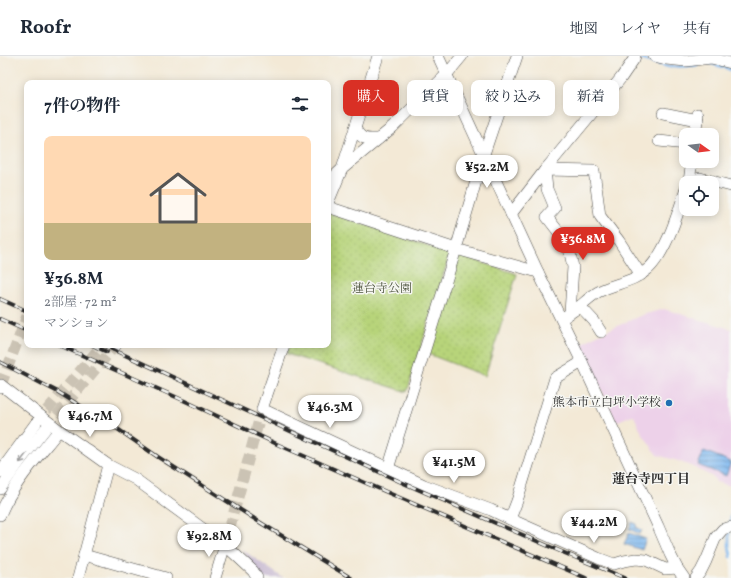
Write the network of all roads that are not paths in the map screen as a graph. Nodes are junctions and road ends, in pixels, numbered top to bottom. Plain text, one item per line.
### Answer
1 (378, 56) edge
2 (438, 56) edge
3 (462, 56) edge
4 (517, 56) edge
5 (635, 56) edge
6 (654, 56) edge
7 (731, 63) edge
8 (447, 74) junction
9 (663, 113) dead end
10 (355, 128) junction
11 (696, 128) edge
12 (378, 139) junction
13 (660, 141) dead end
14 (679, 143) edge
15 (484, 154) junction
16 (342, 169) junction
17 (545, 170) junction
18 (331, 174) edge
19 (331, 179) edge
20 (719, 183) edge
21 (731, 186) edge
22 (331, 196) edge
23 (331, 209) edge
24 (679, 210) edge
25 (511, 214) junction
26 (456, 249) junction
27 (538, 272) junction
28 (641, 275) junction
29 (580, 306) junction
30 (570, 313) junction
31 (560, 319) junction
32 (601, 332) dead end
33 (283, 348) edge
34 (582, 362) junction
35 (0, 388) edge
36 (59, 430) junction
37 (108, 465) junction
38 (388, 469) junction
39 (0, 472) edge
40 (0, 489) edge
41 (0, 515) edge
42 (510, 519) junction
43 (731, 527) edge
44 (225, 545) junction
45 (84, 555) junction
46 (677, 568) junction
47 (78, 578) edge
48 (166, 578) edge
49 (215, 578) edge
50 (257, 578) edge
51 (684, 578) edge
52 (696, 578) edge

1 - 10 street
2 - 8 street
3 - 8 street
4 - 15 street
5 - 17 street
6 - 7 street
8 - 12 street
8 - 15 street
9 - 11 street
10 - 12 street
10 - 16 street
12 - 16 street
13 - 14 street
15 - 25 street
15 - 26 street
16 - 18 street
16 - 19 street
16 - 22 street
17 - 25 street
17 - 28 street
17 - 30 street
20 - 21 street
23 - 26 street
24 - 28 street
25 - 27 street
26 - 27 street
26 - 38 street
27 - 31 street
28 - 29 street
29 - 30 street
29 - 32 street
30 - 31 street
31 - 34 street
33 - 38 street
34 - 42 street
34 - 46 street
35 - 36 street
36 - 37 street
36 - 41 street
37 - 44 street
37 - 45 street
38 - 42 street
39 -> 40 street
42 - 46 street
43 - 52 street
44 - 49 street
44 - 50 street
45 - 47 street
45 - 48 street
46 - 51 street

